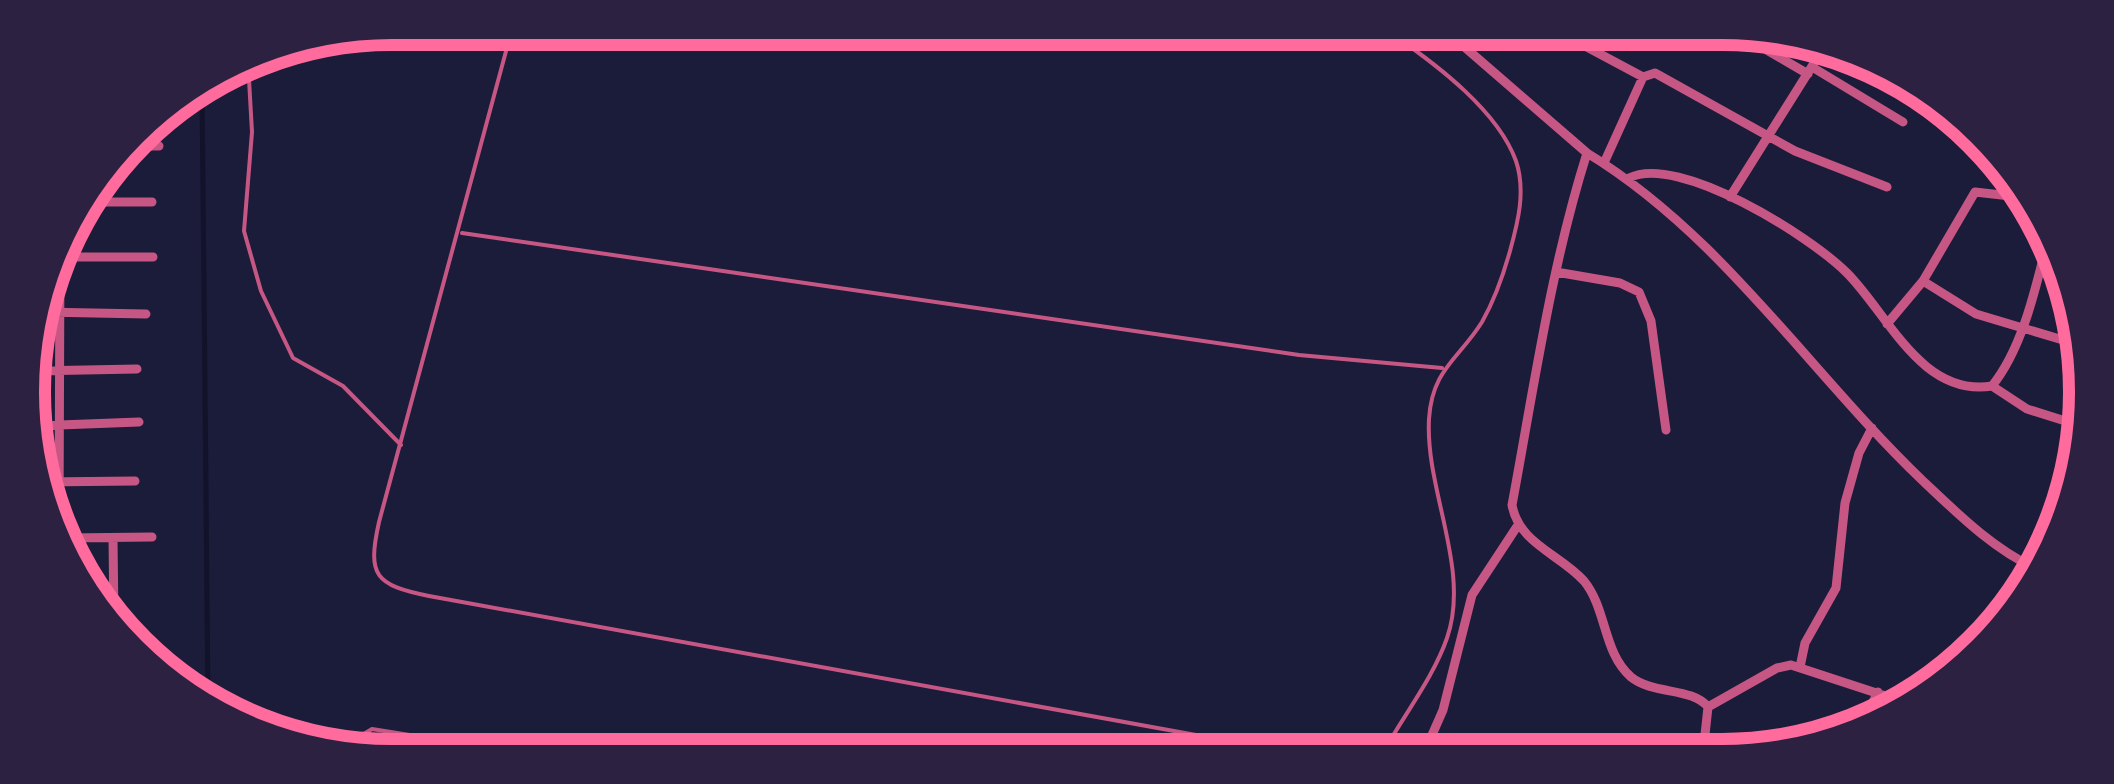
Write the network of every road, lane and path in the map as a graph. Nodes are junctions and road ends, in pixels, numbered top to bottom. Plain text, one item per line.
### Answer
1 (1408, 45) edge
2 (1467, 45) edge
3 (1583, 45) edge
4 (507, 46) edge
5 (1764, 48) edge
6 (1817, 59) edge
7 (1810, 70) junction
8 (249, 76) edge
9 (1642, 77) junction
10 (1903, 122) dead end
11 (1770, 137) junction
12 (148, 146) edge
13 (159, 146) dead end
14 (1587, 153) junction
15 (1604, 163) junction
16 (1628, 178) junction
17 (1887, 187) dead end
18 (2009, 196) edge
19 (1730, 197) junction
20 (101, 202) edge
21 (152, 202) dead end
22 (460, 232) junction
23 (73, 257) edge
24 (153, 257) dead end
25 (2043, 259) edge
26 (1556, 272) junction
27 (2040, 272) junction
28 (2049, 275) edge
29 (1923, 281) junction
30 (60, 292) edge
31 (55, 312) edge
32 (60, 312) junction
33 (146, 314) dead end
34 (1887, 324) junction
35 (2020, 330) junction
36 (2065, 341) edge
37 (1442, 368) junction
38 (46, 370) edge
39 (62, 370) junction
40 (137, 370) dead end
41 (1992, 386) junction
42 (2067, 421) edge
43 (138, 422) dead end
44 (47, 426) edge
45 (62, 426) junction
46 (1872, 428) junction
47 (1666, 430) dead end
48 (401, 445) junction
49 (135, 480) dead end
50 (57, 481) edge
51 (61, 481) junction
52 (60, 493) edge
53 (1518, 525) junction
54 (152, 537) dead end
55 (78, 538) edge
56 (113, 538) junction
57 (2024, 563) edge
58 (114, 599) edge
59 (1800, 667) junction
60 (1878, 692) junction
61 (1888, 696) edge
62 (1872, 705) edge
63 (1708, 707) junction
64 (359, 737) edge
65 (428, 739) edge
66 (1216, 739) edge
67 (1391, 739) edge
68 (1430, 739) edge
69 (1705, 739) edge

1 - 37 lane
2 - 14 street
3 - 9 street
4 - 22 lane
5 - 7 street
6 - 7 street
7 - 10 street
7 - 11 street
8 - 48 lane
9 - 11 street
9 - 15 street
11 - 17 street
11 - 19 street
12 - 13 street
14 - 15 street
14 - 26 street
15 - 16 street
16 - 19 street
16 - 46 street
18 - 29 street
19 - 34 street
20 - 21 street
22 - 37 lane
22 - 48 lane
23 - 24 street
25 - 27 street
26 - 47 street
26 - 53 street
27 - 28 street
27 - 35 street
29 - 34 street
29 - 35 street
30 - 32 street
31 - 32 street
32 - 33 street
32 - 39 street
34 - 41 street
35 - 36 street
35 - 41 street
37 - 67 lane
38 - 39 street
39 - 40 street
39 - 45 street
41 - 42 street
43 - 45 street
44 - 45 street
45 - 51 street
46 - 57 street
46 - 59 street
48 - 66 lane
49 - 51 street
50 - 51 street
51 - 52 street
53 - 63 street
53 - 68 street
54 - 56 street
55 - 56 street
56 - 58 street
59 - 60 street
59 - 63 street
60 - 61 street
60 - 62 street
63 - 69 street
64 - 65 lane

